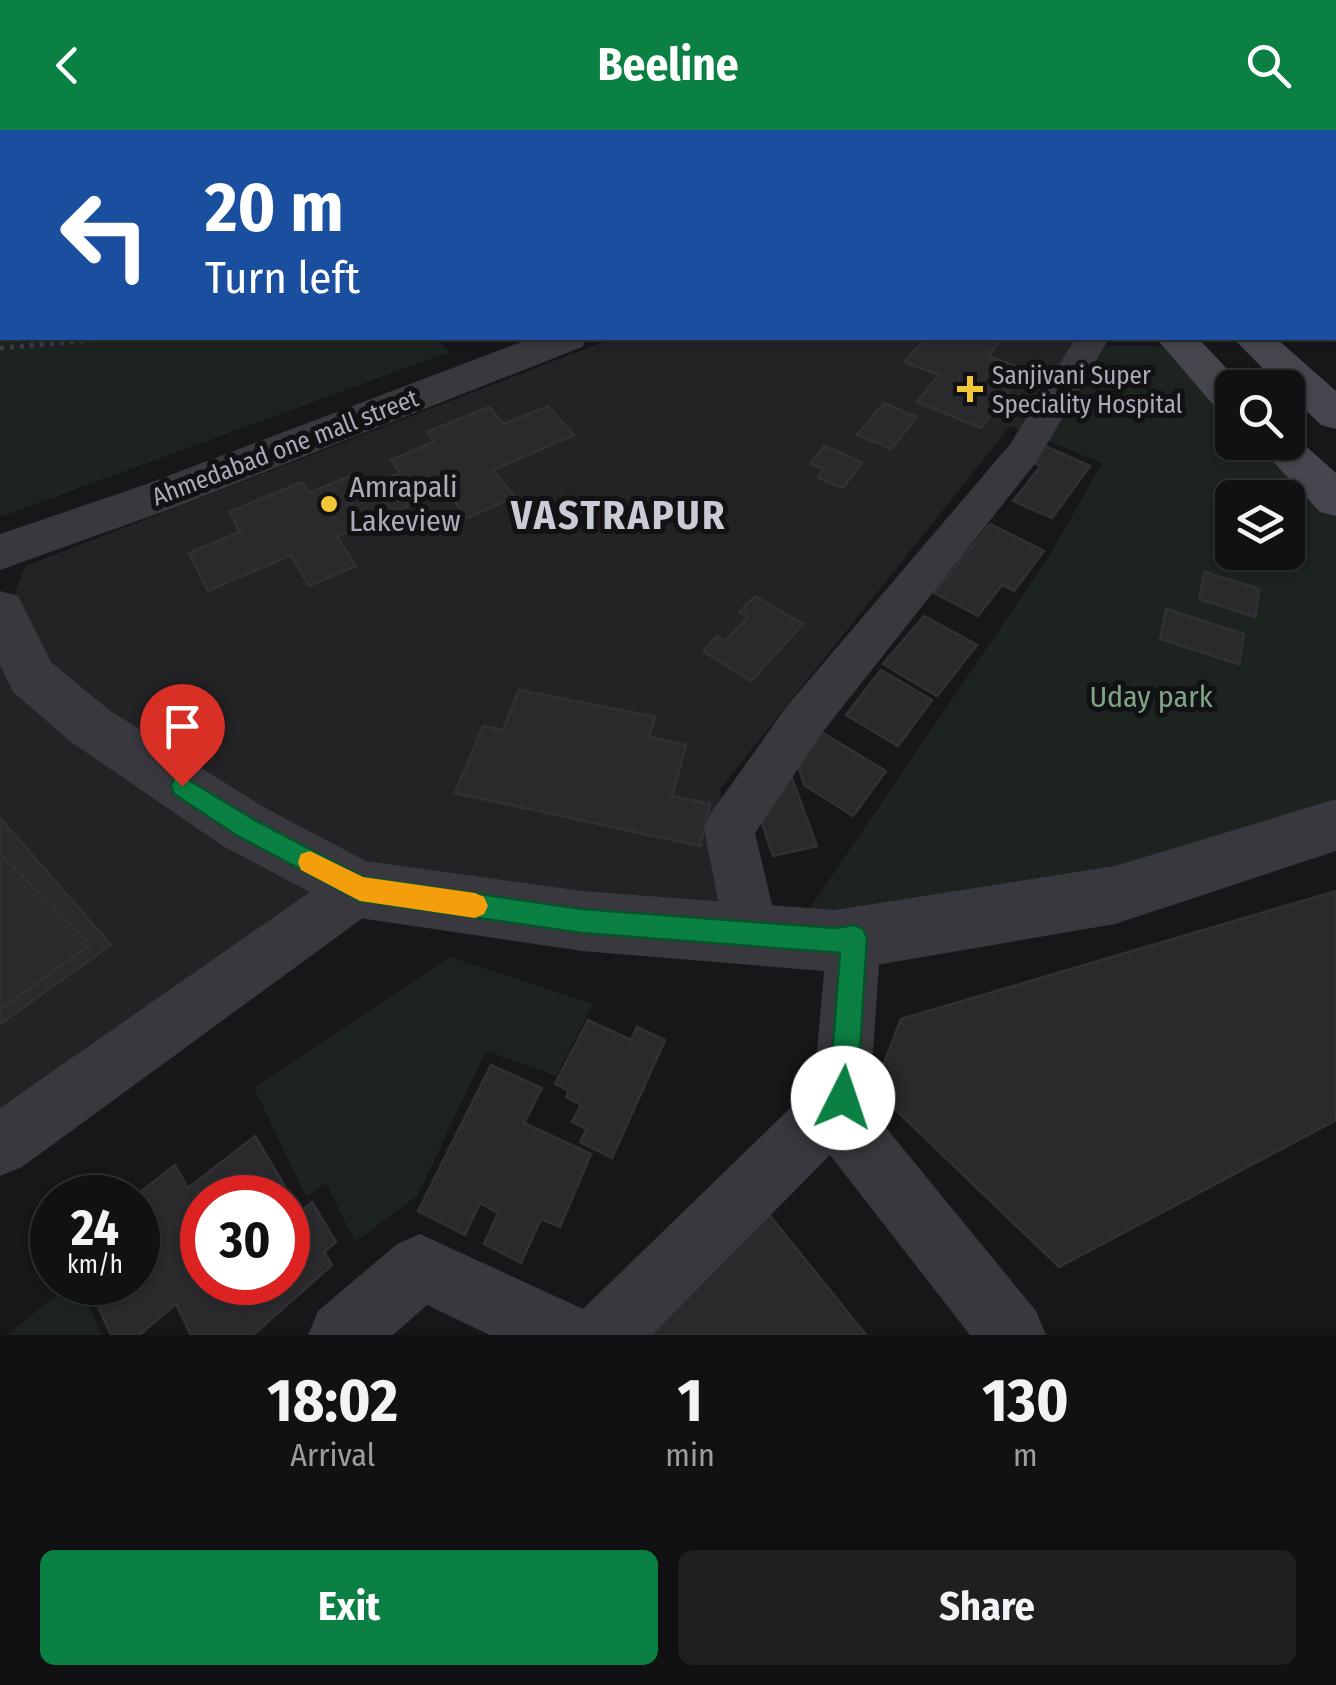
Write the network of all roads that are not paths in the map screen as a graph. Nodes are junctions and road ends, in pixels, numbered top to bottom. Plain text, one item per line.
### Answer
1 (563, 340) edge
2 (1089, 340) edge
3 (1178, 340) edge
4 (1254, 340) edge
5 (1215, 380) edge
6 (1336, 416) edge
7 (1295, 460) edge
8 (1336, 500) edge
9 (0, 552) edge
10 (0, 610) edge
11 (1336, 825) edge
12 (360, 889) junction
13 (752, 934) junction
14 (854, 938) junction
15 (832, 1110) junction
16 (0, 1146) edge
17 (342, 1335) edge
18 (563, 1335) edge
19 (605, 1335) edge
20 (1012, 1335) edge

1 - 9 street, Ahmedabad one mall street
2 - 13 street
3 - 5 main road
4 - 6 main road
7 - 8 main road
10 - 12 street
11 - 14 street
12 - 13 street
12 - 16 street
13 - 14 street
14 - 15 street
15 - 19 street
15 - 20 street
17 - 18 street

